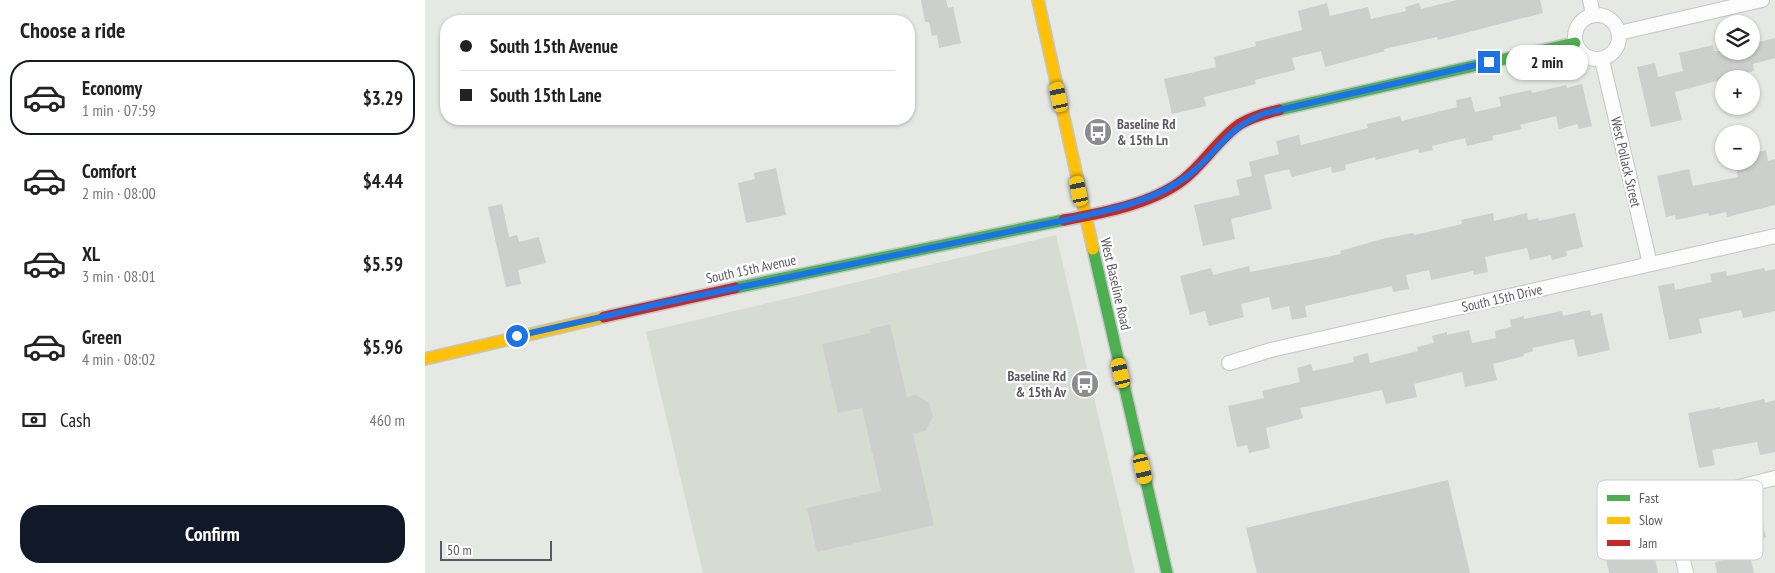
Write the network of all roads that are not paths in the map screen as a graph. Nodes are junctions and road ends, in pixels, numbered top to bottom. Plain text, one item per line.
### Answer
1 (1038, 0) edge
2 (1590, 0) edge
3 (1762, 0) edge
4 (1593, 15) junction
5 (1619, 33) junction
6 (1575, 43) junction
7 (1602, 60) junction
8 (1085, 216) junction
9 (1775, 236) edge
10 (1650, 264) junction
11 (425, 358) edge
12 (1229, 363) dead end
13 (1683, 560) edge
14 (1167, 573) edge
15 (1686, 573) edge

1 - 8 street, West Baseline Road
2 - 4 street
3 - 5 street
4 - 5 street
4 - 6 street
5 - 7 street
6 - 7 street
6 - 8 street, South 15th Avenue
7 - 10 street, West Pollack Street
8 - 11 street, South 15th Avenue
8 - 14 street, West Baseline Road
9 - 10 street, South 15th Drive
10 - 12 street, South 15th Drive
13 - 15 street

